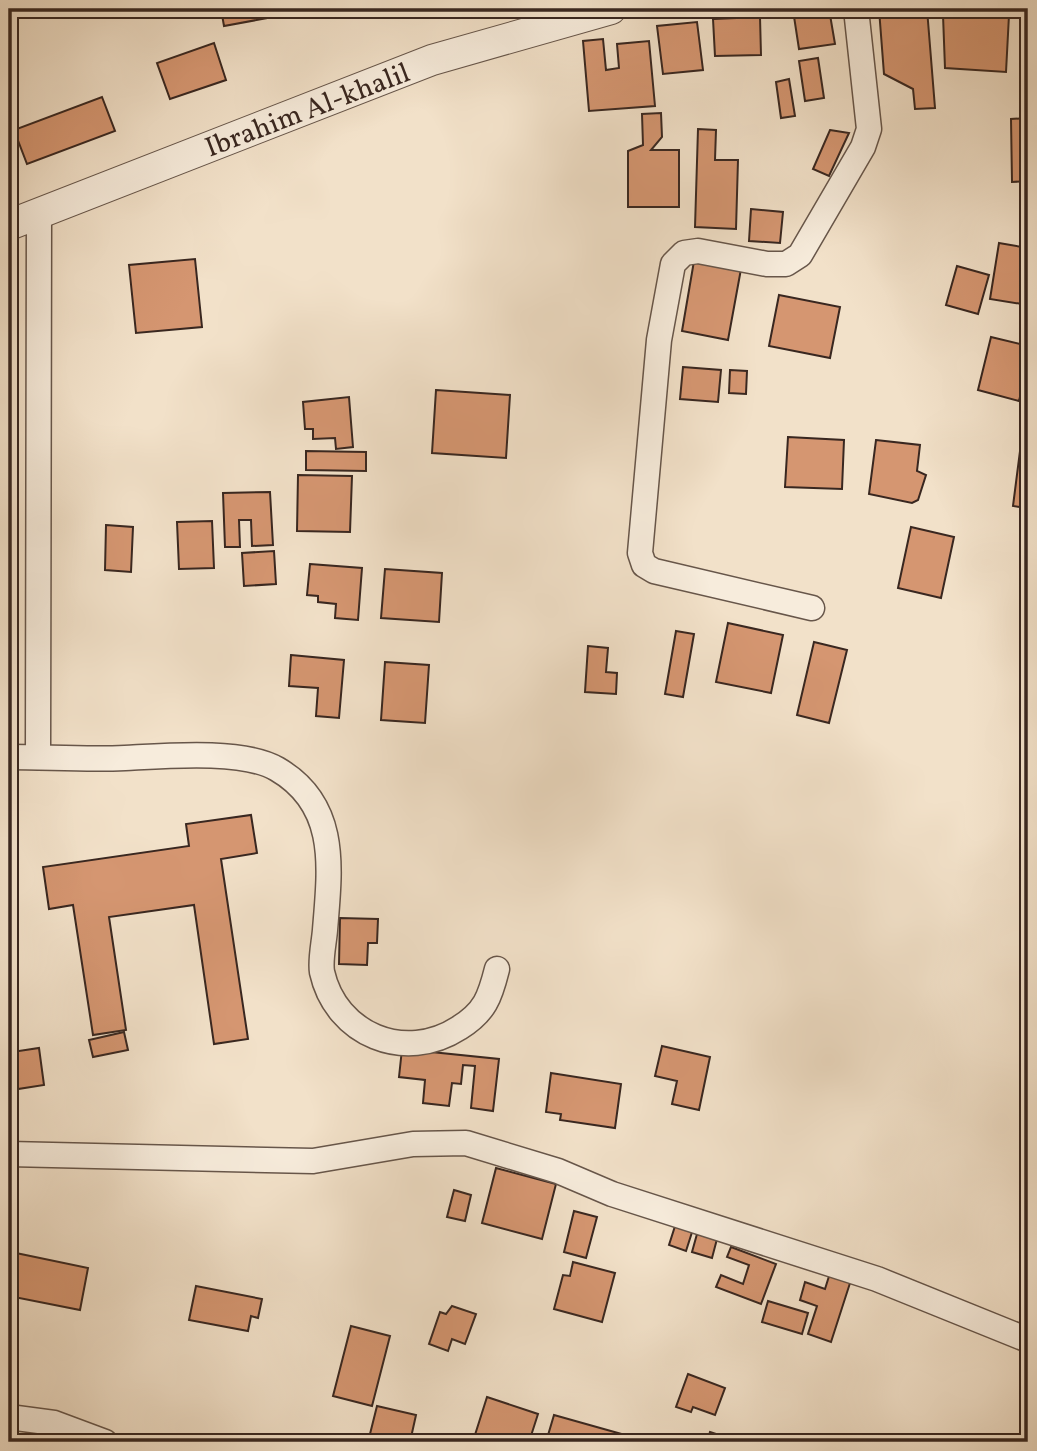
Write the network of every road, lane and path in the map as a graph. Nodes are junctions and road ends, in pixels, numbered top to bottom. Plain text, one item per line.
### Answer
1 (611, 9) edge
2 (856, 9) edge
3 (39, 213) junction
4 (9, 225) edge
5 (812, 608) dead end
6 (9, 757) edge
7 (38, 757) junction
8 (497, 969) dead end
9 (9, 1154) edge
10 (1028, 1340) edge
11 (9, 1417) edge
12 (105, 1442) edge

1 - 3 street, Ibrahim Al-khalil
2 - 5 street
3 - 4 street, Ibrahim Al-khalil
3 - 7 street
6 - 7 street
7 - 8 street
9 - 10 street
11 - 12 street

